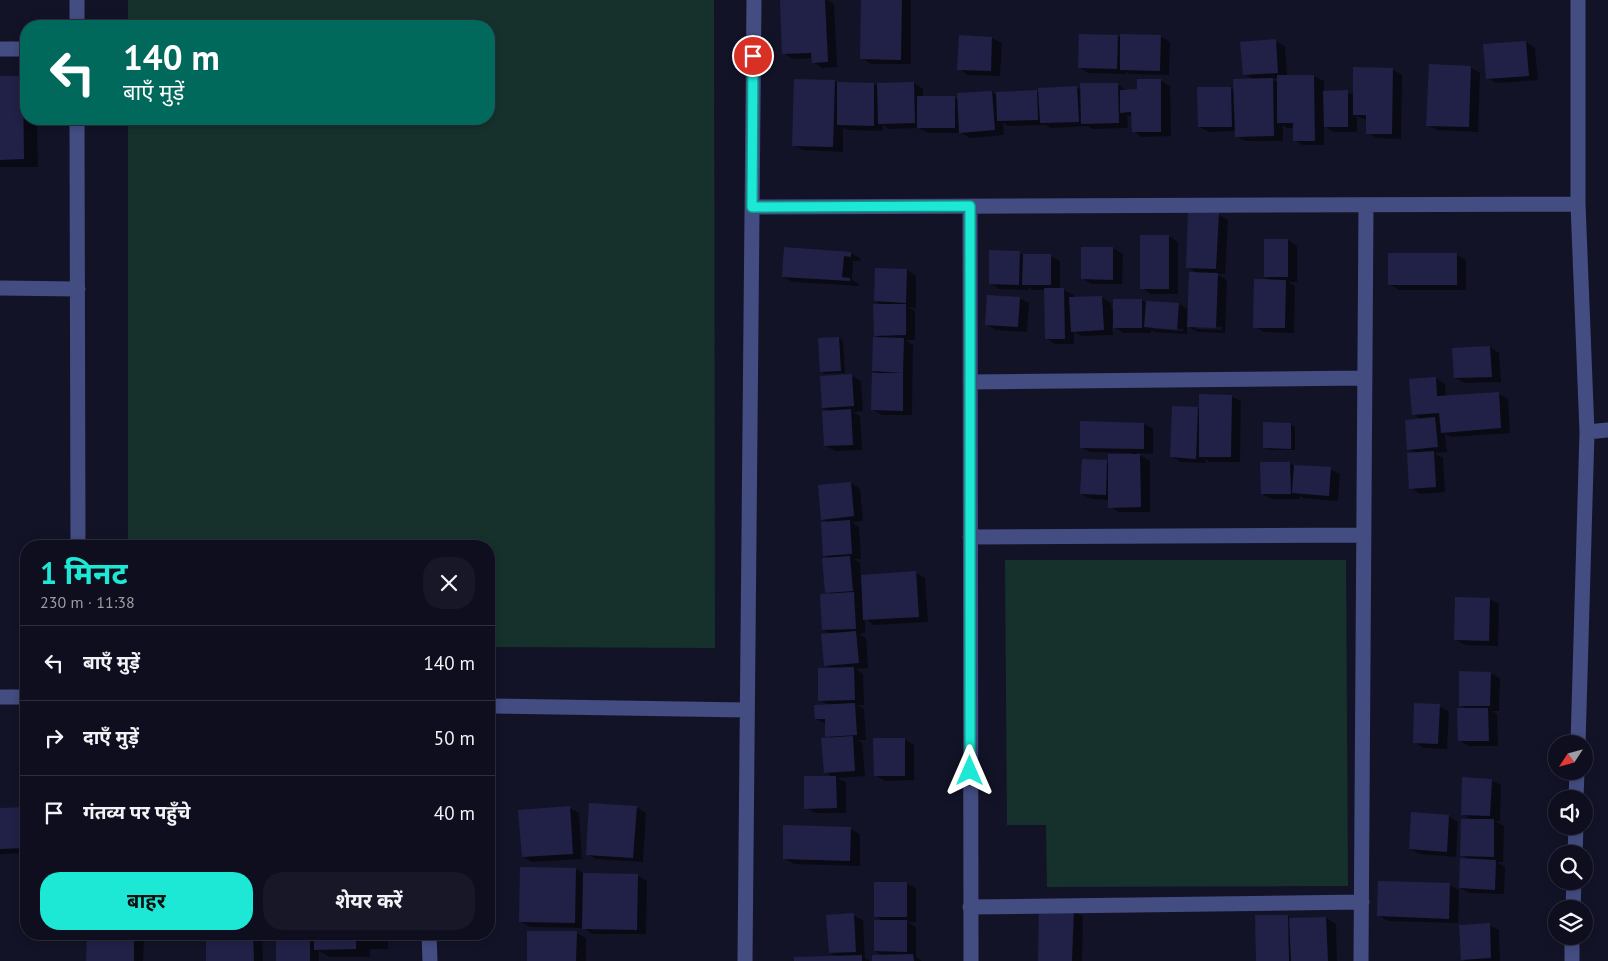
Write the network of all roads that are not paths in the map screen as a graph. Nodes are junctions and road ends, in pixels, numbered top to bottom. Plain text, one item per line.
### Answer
1 (77, 0) edge
2 (754, 0) edge
3 (1578, 0) edge
4 (77, 20) edge
5 (0, 49) edge
6 (20, 49) edge
7 (77, 125) edge
8 (1578, 204) junction
9 (1366, 205) junction
10 (970, 206) junction
11 (752, 207) junction
12 (0, 288) edge
13 (78, 289) junction
14 (1365, 378) junction
15 (970, 382) junction
16 (1608, 430) edge
17 (1587, 432) junction
18 (1364, 535) junction
19 (970, 537) junction
20 (78, 540) edge
21 (0, 697) edge
22 (20, 697) edge
23 (495, 706) edge
24 (747, 710) junction
25 (1578, 735) edge
26 (1362, 902) junction
27 (970, 907) junction
28 (429, 940) edge
29 (1572, 945) edge
30 (430, 961) edge
31 (744, 961) edge
32 (970, 961) edge
33 (1361, 961) edge
34 (1572, 961) edge

1 - 4 street
2 - 11 street
3 - 8 street
5 - 6 street
7 - 13 street
8 - 9 street
8 - 17 street
9 - 10 street
9 - 14 street
10 - 11 street
10 - 15 street
11 - 24 street
12 - 13 street
13 - 20 street
14 - 15 street
14 - 18 street
15 - 19 street
16 - 17 street
17 - 25 street
18 - 19 street
18 - 26 street
19 - 27 street
21 - 22 street
23 - 24 street
24 - 31 street
26 - 27 street
26 - 33 street
27 - 32 street
28 - 30 street
29 - 34 street

